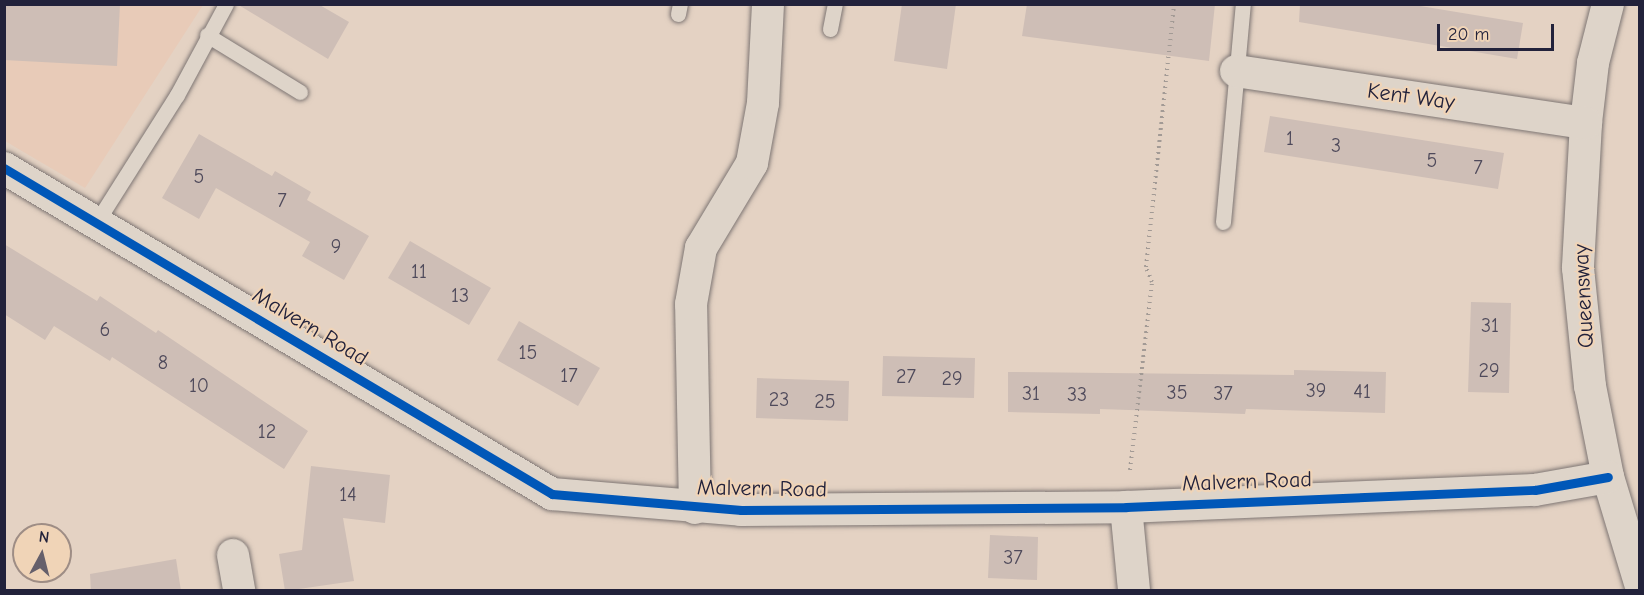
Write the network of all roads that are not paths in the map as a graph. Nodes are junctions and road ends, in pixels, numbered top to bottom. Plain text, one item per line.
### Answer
1 (226, 4) edge
2 (768, 4) edge
3 (835, 4) edge
4 (1243, 4) edge
5 (1608, 4) edge
6 (830, 30) dead end
7 (207, 35) junction
8 (1236, 71) junction
9 (300, 92) dead end
10 (1586, 123) junction
11 (4, 168) edge
12 (1223, 222) dead end
13 (96, 223) junction
14 (1608, 477) junction
15 (1126, 507) junction
16 (695, 508) junction
17 (234, 555) dead end
18 (1640, 583) edge
19 (240, 591) edge
20 (1134, 591) edge

1 - 7 lane
2 - 16 street
3 - 6 lane
4 - 8 lane
5 - 10 street, Queensway
7 - 9 lane
7 - 13 lane
8 - 10 street, Kent Way
8 - 12 lane
10 - 14 street, Queensway
11 - 13 street, Malvern Road
13 - 16 street, Malvern Road
14 - 15 street, Malvern Road
14 - 18 street, Queensway
15 - 16 street, Malvern Road
15 - 20 street
17 - 19 street

